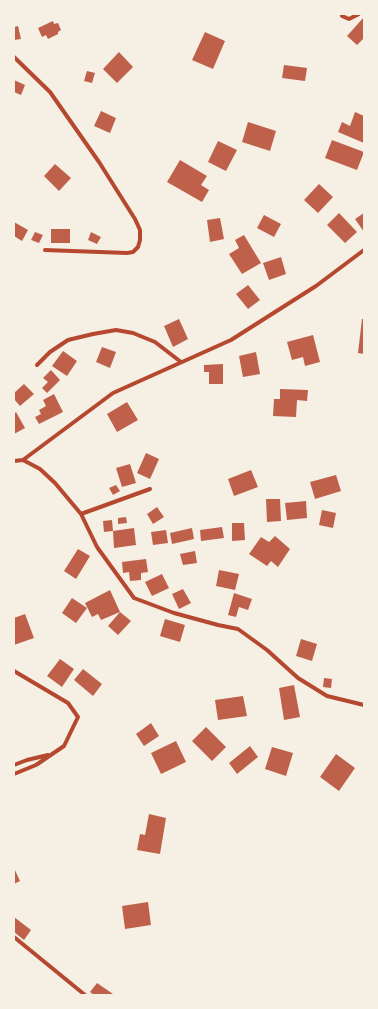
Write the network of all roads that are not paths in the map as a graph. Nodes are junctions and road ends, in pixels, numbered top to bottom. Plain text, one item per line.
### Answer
1 (342, 14) edge
2 (359, 14) edge
3 (14, 57) edge
4 (45, 250) dead end
5 (364, 250) edge
6 (181, 362) junction
7 (37, 365) dead end
8 (23, 460) junction
9 (14, 461) edge
10 (150, 489) dead end
11 (81, 514) junction
12 (14, 671) edge
13 (364, 705) edge
14 (53, 754) junction
15 (14, 765) edge
16 (14, 774) edge
17 (14, 937) edge
18 (85, 995) edge

1 - 2 street
3 - 4 street
5 - 6 street
6 - 7 street
6 - 8 street
8 - 9 street
8 - 11 street
10 - 11 street
11 - 13 street
12 - 14 street
14 - 15 street
14 - 16 street
17 - 18 street

